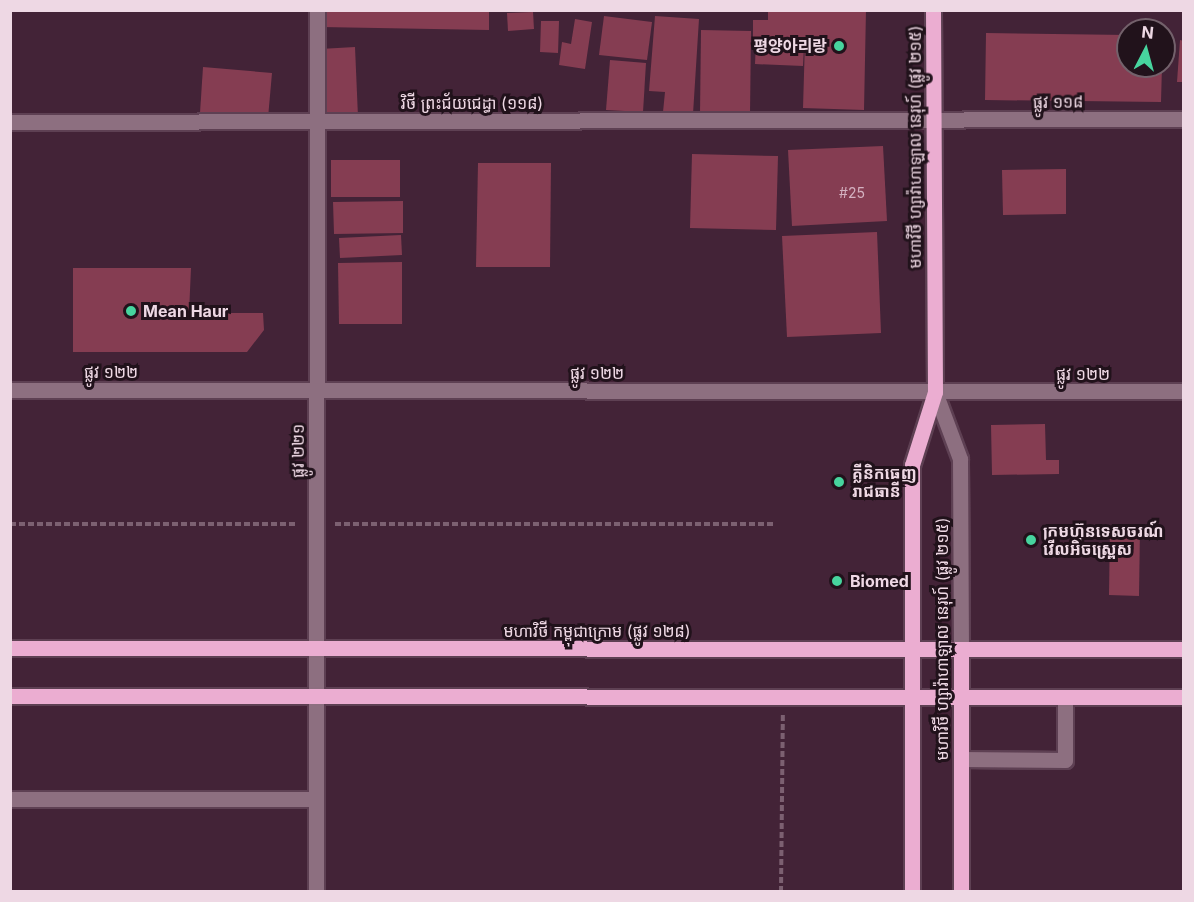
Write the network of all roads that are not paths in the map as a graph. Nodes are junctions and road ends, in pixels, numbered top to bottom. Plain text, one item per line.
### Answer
1 (317, 10) edge
2 (933, 10) edge
3 (1184, 119) edge
4 (933, 120) junction
5 (10, 122) edge
6 (317, 122) junction
7 (10, 390) edge
8 (316, 390) junction
9 (935, 392) junction
10 (1184, 392) edge
11 (10, 648) edge
12 (316, 649) junction
13 (1184, 649) edge
14 (912, 650) junction
15 (961, 650) junction
16 (10, 696) edge
17 (316, 696) junction
18 (912, 697) junction
19 (960, 697) junction
20 (1065, 697) junction
21 (1184, 697) edge
22 (961, 759) junction
23 (10, 799) edge
24 (316, 799) junction
25 (316, 891) edge
26 (912, 891) edge
27 (961, 891) edge

1 - 6 street, ផ្លូវ ២២១
2 - 4 main road, មហាវិថី ហ្សាវ៉ាហាឡាល នេរុហ៍ (ផ្លូវ ២១៥)
3 - 4 street, ផ្លូវ ១១៨
4 - 6 street, វិថី ព្រះជ័យជេដ្ធា (១១៨)
4 - 9 main road, មហាវិថី ហ្សាវ៉ាហាឡាល នេរុហ៍ (ផ្លូវ ២១៥)
5 - 6 street, វិថី ព្រះជ័យជេដ្ធា (១១៨)
6 - 8 street, ផ្លូវ ២២១
7 - 8 street, ផ្លូវ ១២២
8 - 9 street, ផ្លូវ ១២២
8 - 12 street, ផ្លូវ ២២១
9 - 10 street, ផ្លូវ ១២២
9 - 14 main road, មហាវិថី ហ្សាវ៉ាហាឡាល នេរុហ៍ (ផ្លូវ ២១៥)
9 - 15 street, មហាវិថី ហ្សាវ៉ាហាឡាល នេរុហ៍ (ផ្លូវ ២១៥)
11 - 12 main road, មហាវិថី កម្ពុជាក្រោម (ផ្លូវ ១២៨)
12 - 14 main road, មហាវិថី កម្ពុជាក្រោម (ផ្លូវ ១២៨)
12 - 17 street, ផ្លូវ ២២១
13 - 15 main road, មហាវិថី កម្ពុជាក្រោម (ផ្លូវ ១២៨)
14 - 15 main road, មហាវិថី កម្ពុជាក្រោម (ផ្លូវ ១២៨)
14 - 18 main road, មហាវិថី ហ្សាវ៉ាហាឡាល នេរុហ៍ (ផ្លូវ ២១៥)
15 - 19 main road, មហាវិថី ហ្សាវ៉ាហាឡាល នេរុហ៍ (ផ្លូវ ២១៥)
16 - 17 main road
17 - 18 main road
17 - 24 street, ផ្លូវ ២២១
18 - 19 main road
18 - 26 main road, មហាវិថី ហ្សាវ៉ាហាឡាល នេរុហ៍ (ផ្លូវ ២១៥)
19 - 20 main road
19 - 22 main road, មហាវិថី ហ្សាវ៉ាហាឡាល នេរុហ៍ (ផ្លូវ ២១៥)
20 - 21 main road
20 - 22 street
22 - 27 main road, មហាវិថី ហ្សាវ៉ាហាឡាល នេរុហ៍ (ផ្លូវ ២១៥)
23 - 24 street
24 - 25 street, ផ្លូវ ២២១

